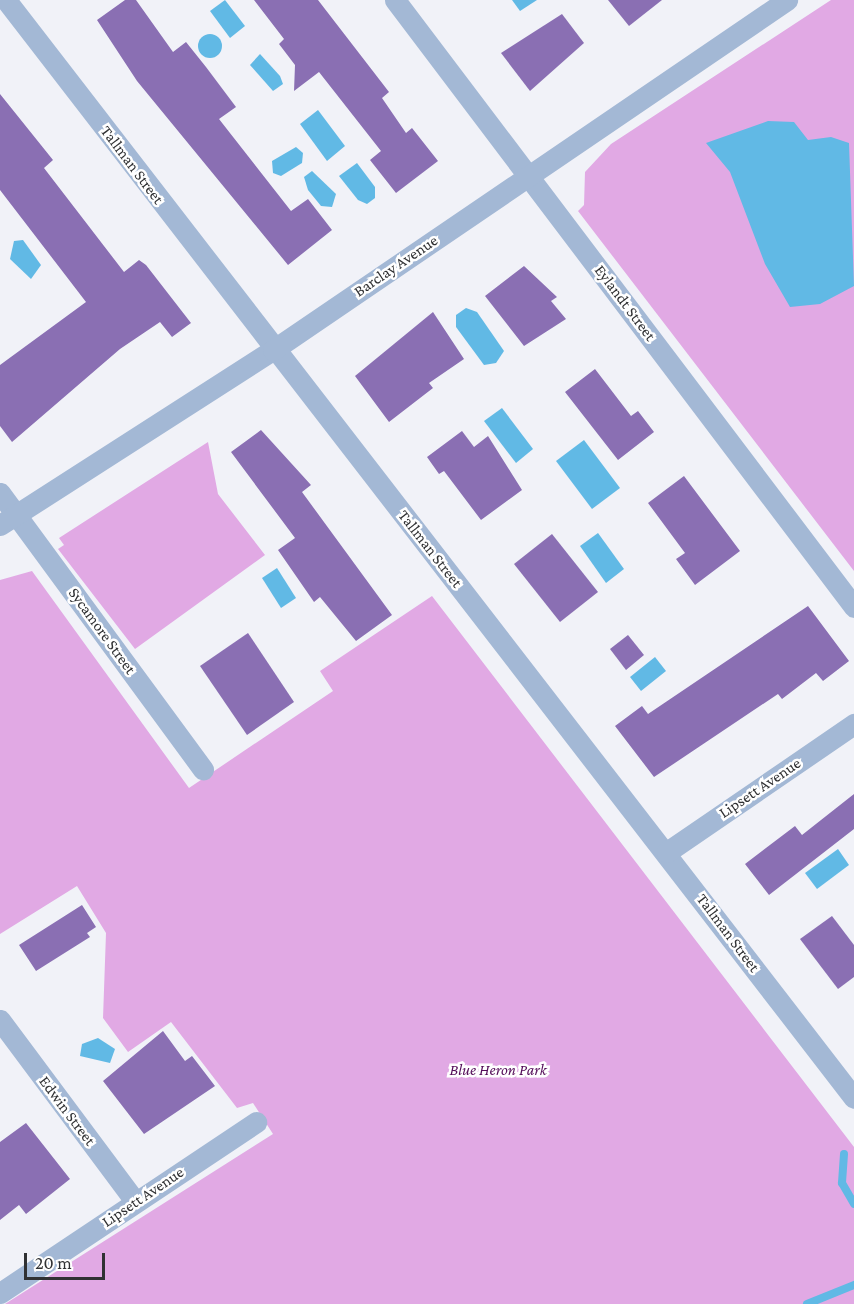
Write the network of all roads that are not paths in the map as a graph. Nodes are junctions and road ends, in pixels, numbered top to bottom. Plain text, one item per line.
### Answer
1 (6, 0) edge
2 (395, 0) edge
3 (785, 1) edge
4 (529, 175) junction
5 (273, 350) junction
6 (0, 493) edge
7 (8, 519) edge
8 (854, 607) edge
9 (854, 724) edge
10 (203, 769) dead end
11 (667, 852) junction
12 (0, 1020) edge
13 (854, 1098) edge
14 (256, 1122) dead end
15 (135, 1201) junction
16 (0, 1293) edge

1 - 5 street, Tallman Street
2 - 4 street, Eylandt Street
3 - 4 street, Barclay Avenue
4 - 5 street, Barclay Avenue
4 - 8 street, Eylandt Street
5 - 7 street, Barclay Avenue
5 - 11 street, Tallman Street
6 - 7 street, Sycamore Street
7 - 10 street, Sycamore Street
9 - 11 street, Lipsett Avenue
11 - 13 street, Tallman Street
12 - 15 street, Edwin Street
14 - 15 street, Lipsett Avenue
15 - 16 street, Lipsett Avenue

